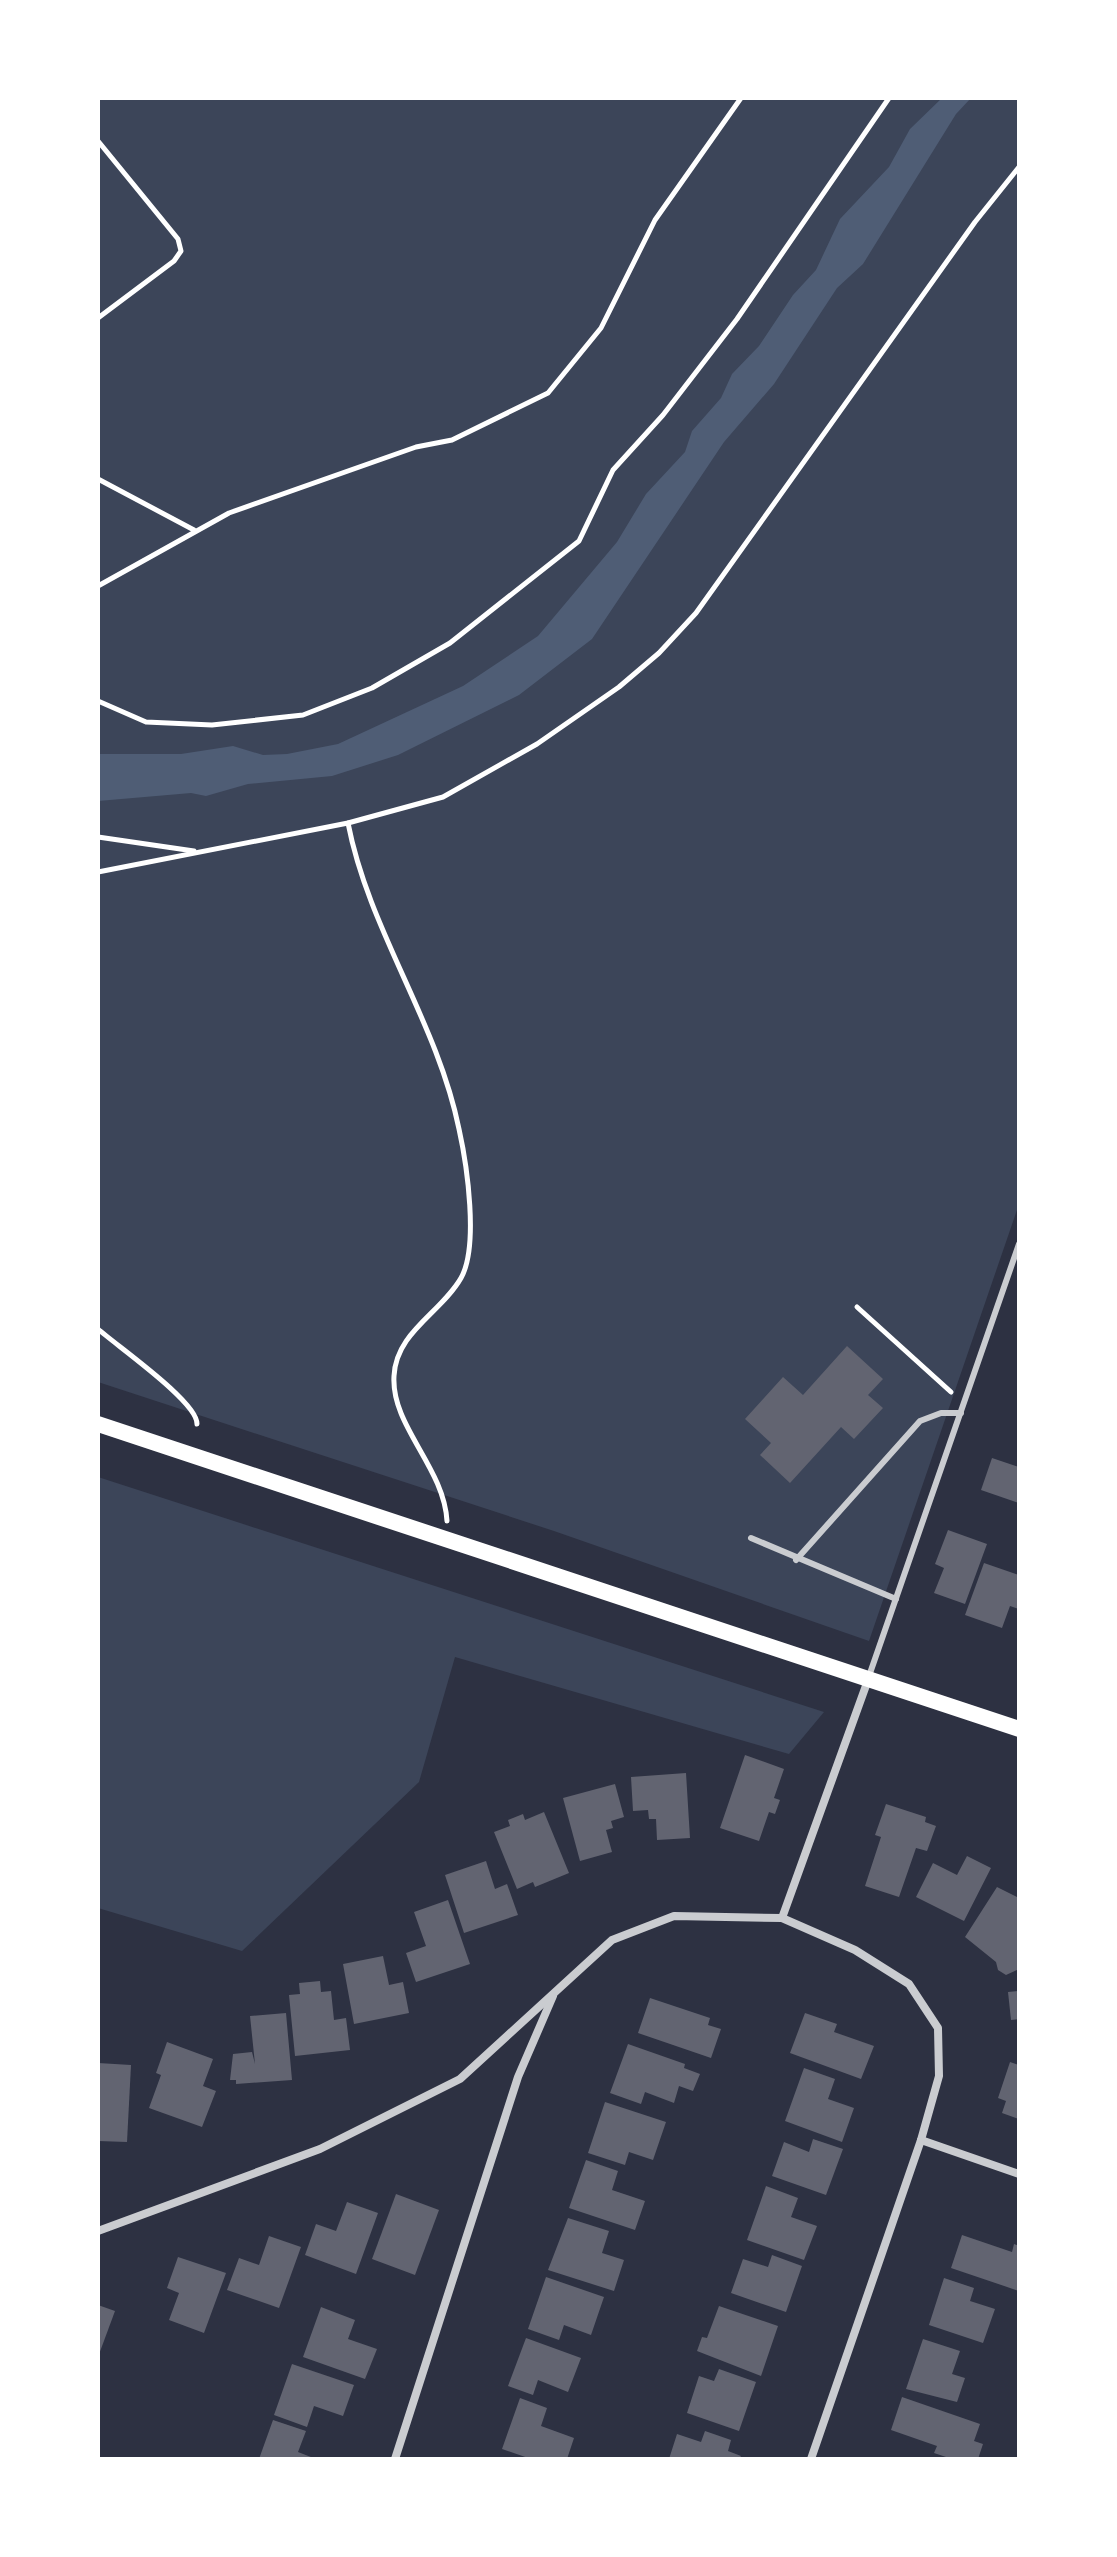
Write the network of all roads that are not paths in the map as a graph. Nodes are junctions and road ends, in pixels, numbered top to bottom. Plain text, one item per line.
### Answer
1 (1019, 1244) edge
2 (961, 1413) junction
3 (98, 1424) edge
4 (751, 1538) dead end
5 (796, 1560) junction
6 (896, 1599) junction
7 (868, 1680) junction
8 (1019, 1729) edge
9 (782, 1918) junction
10 (555, 1991) junction
11 (921, 2140) junction
12 (1019, 2174) edge
13 (98, 2231) edge
14 (395, 2459) edge
15 (811, 2459) edge

1 - 2 lane
2 - 5 lane
2 - 6 lane
3 - 7 main road
4 - 5 lane
5 - 6 lane
6 - 7 lane
7 - 8 main road
7 - 9 street
9 - 10 street
9 - 11 street
10 - 13 street
10 - 14 street
11 - 12 street
11 - 15 street

